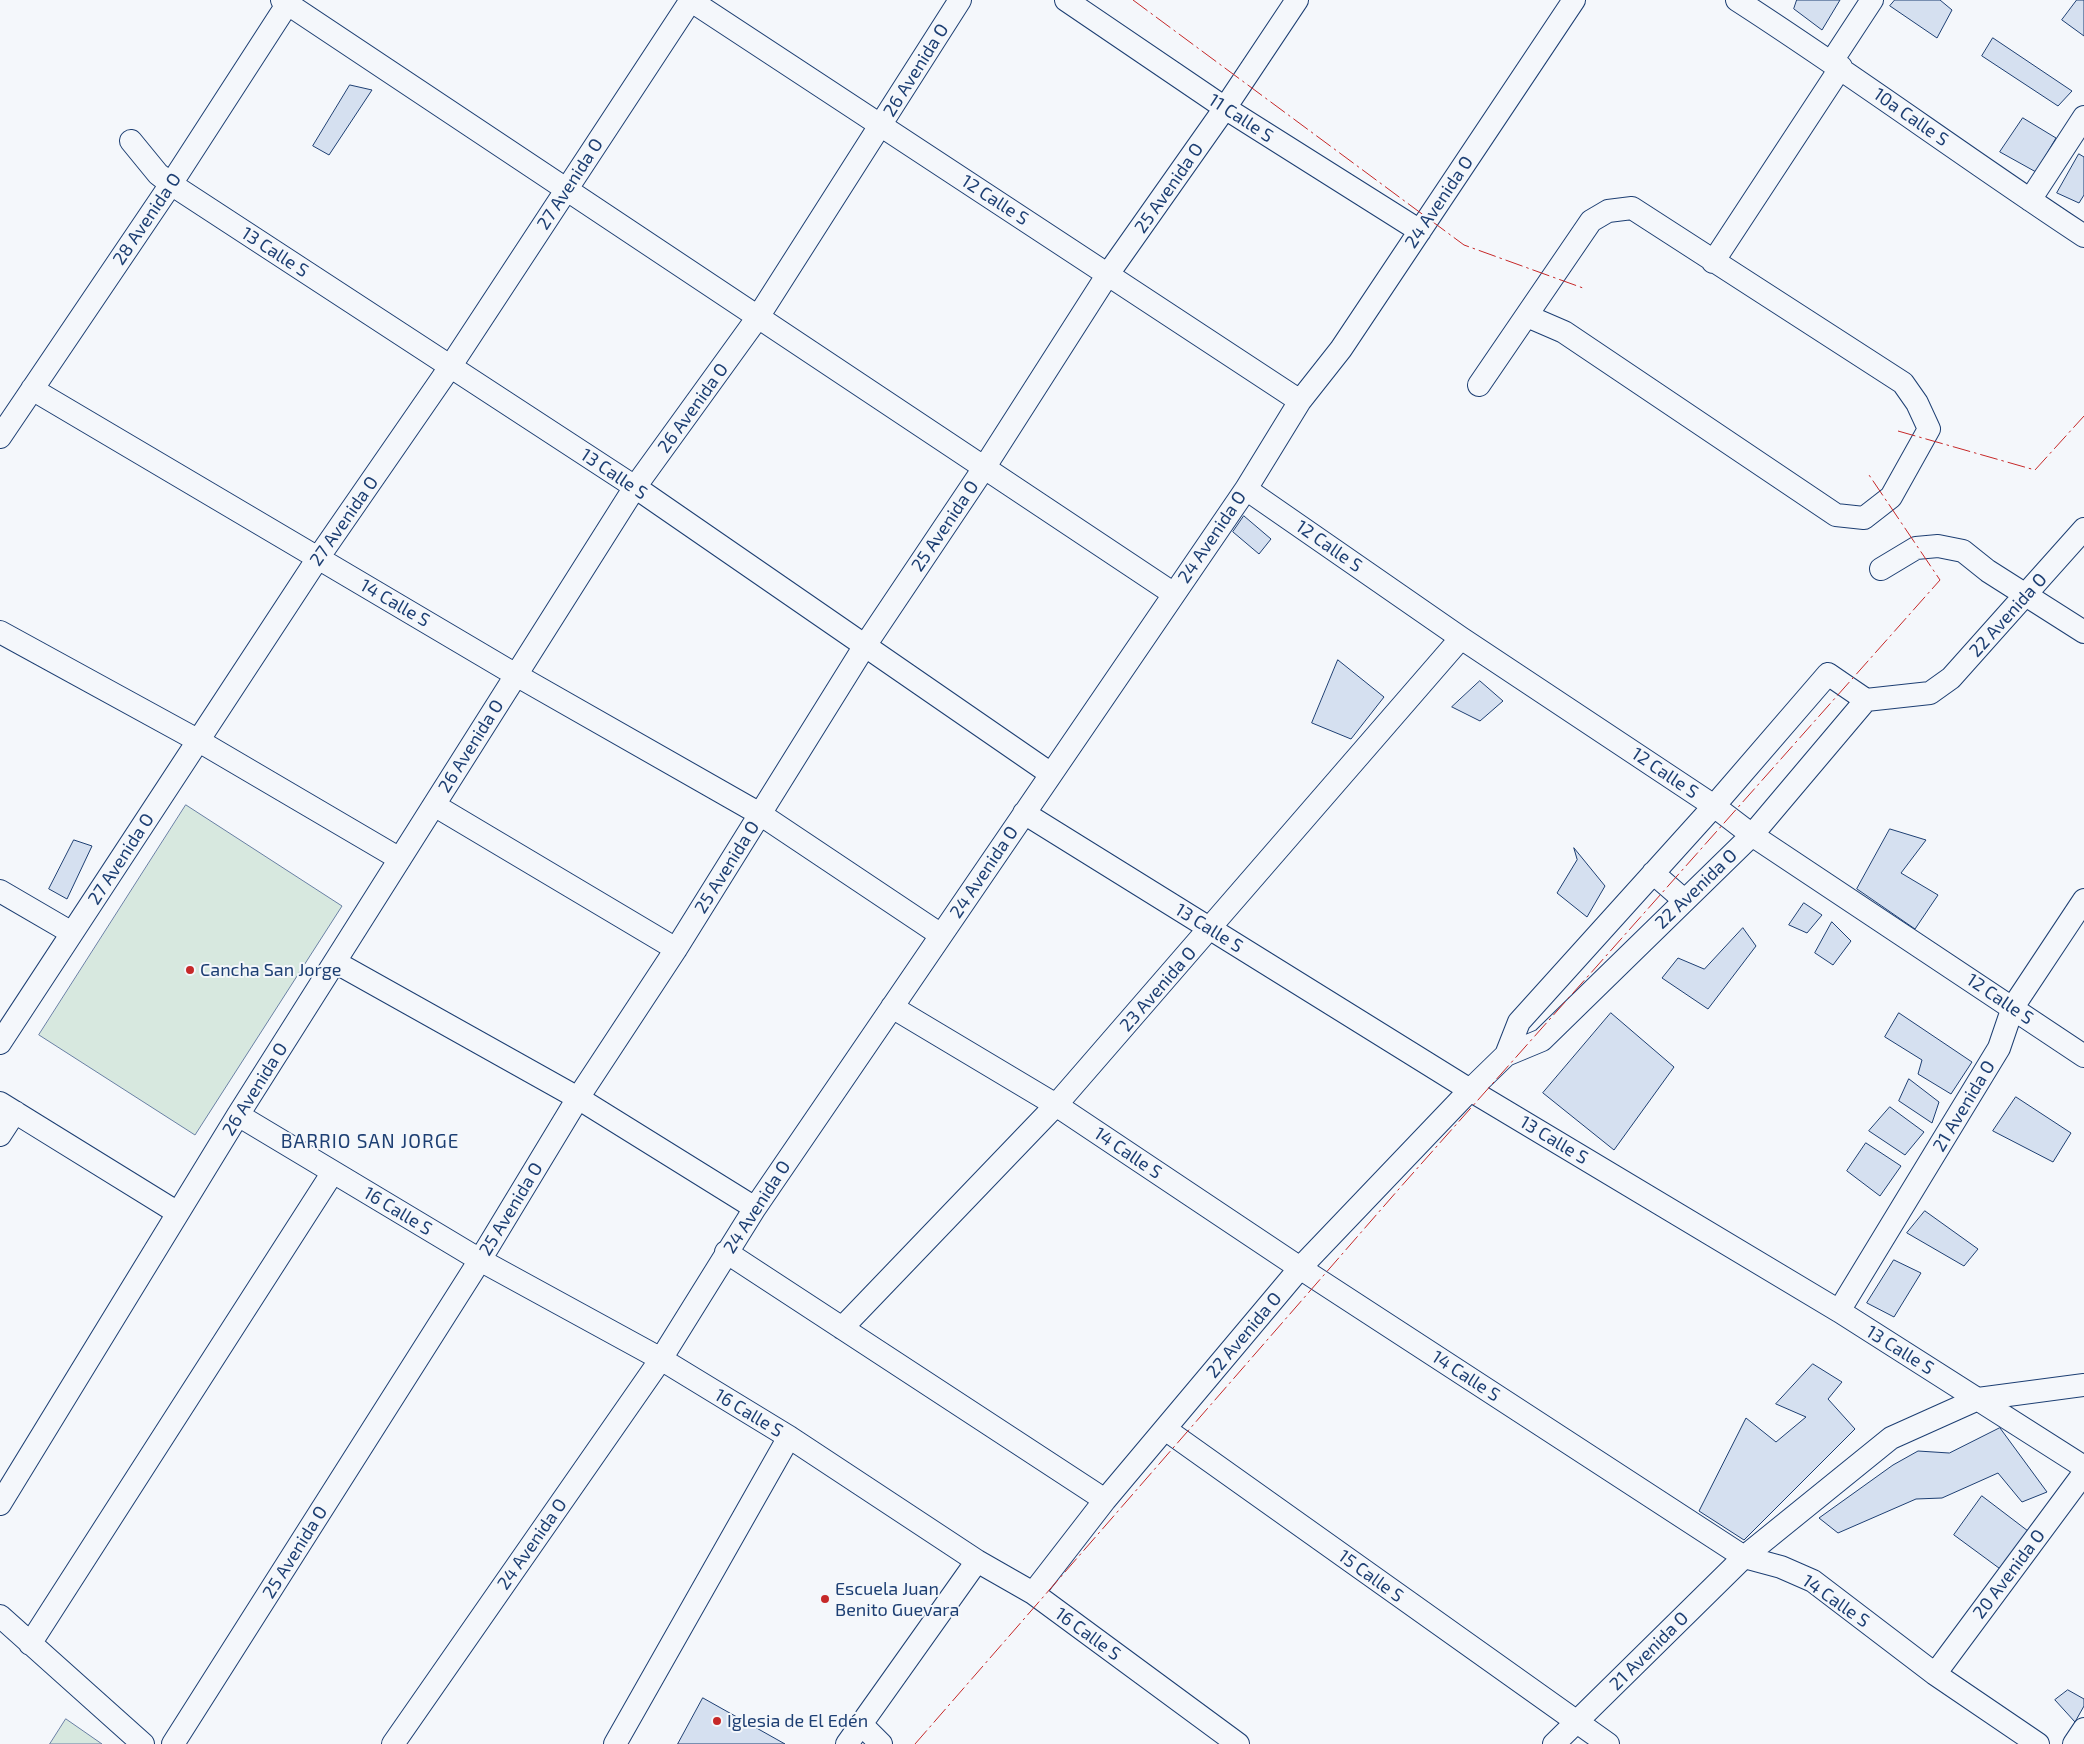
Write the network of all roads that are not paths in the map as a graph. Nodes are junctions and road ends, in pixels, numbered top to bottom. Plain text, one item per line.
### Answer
1 (690, 0) edge
2 (960, 0) edge
3 (1066, 0) edge
4 (1297, 0) edge
5 (1574, 0) edge
6 (1738, 0) edge
7 (1872, 0) edge
8 (287, 1) edge
9 (1836, 64) junction
10 (1226, 108) junction
11 (2084, 117) edge
12 (882, 126) junction
13 (131, 141) dead end
14 (171, 184) junction
15 (567, 189) junction
16 (2030, 200) junction
17 (1420, 231) junction
18 (2084, 236) edge
19 (1713, 262) junction
20 (1108, 274) junction
21 (1527, 316) junction
22 (758, 318) junction
23 (450, 367) junction
24 (1479, 385) dead end
25 (32, 389) junction
26 (1300, 401) junction
27 (0, 437) edge
28 (984, 468) junction
29 (635, 488) junction
30 (1246, 489) junction
31 (2084, 529) edge
32 (318, 558) junction
33 (1881, 569) dead end
34 (1174, 594) junction
35 (2025, 595) junction
36 (0, 632) edge
37 (2084, 632) edge
38 (1461, 638) junction
39 (864, 647) junction
40 (516, 675) junction
41 (1866, 700) junction
42 (199, 741) junction
43 (1051, 774) junction
44 (434, 805) junction
45 (1714, 806) junction
46 (1024, 813) junction
47 (760, 814) junction
48 (1752, 835) junction
49 (400, 859) junction
50 (1653, 873) junction
51 (0, 891) edge
52 (1684, 900) junction
53 (2084, 900) edge
54 (1210, 928) junction
55 (72, 933) junction
56 (941, 935) junction
57 (676, 949) junction
58 (335, 962) junction
59 (892, 1007) junction
60 (2013, 1007) junction
61 (0, 1043) edge
62 (1506, 1055) junction
63 (2084, 1056) edge
64 (1470, 1090) junction
65 (578, 1098) junction
66 (1056, 1105) junction
67 (7, 1107) edge
68 (238, 1115) junction
69 (0, 1135) edge
70 (333, 1172) junction
71 (755, 1208) junction
72 (178, 1213) junction
73 (726, 1252) junction
74 (480, 1260) junction
75 (1300, 1268) junction
76 (1839, 1311) junction
77 (842, 1328) junction
78 (661, 1359) junction
79 (2084, 1385) edge
80 (1978, 1399) junction
81 (1165, 1428) junction
82 (789, 1437) junction
83 (2084, 1467) edge
84 (2084, 1473) edge
85 (1105, 1500) junction
86 (0, 1504) edge
87 (1744, 1557) junction
88 (977, 1561) junction
89 (1033, 1593) junction
90 (0, 1616) edge
91 (30, 1644) junction
92 (1935, 1674) junction
93 (1576, 1723) junction
94 (861, 1724) junction
95 (2084, 1729) edge
96 (143, 1744) edge
97 (173, 1744) edge
98 (393, 1744) edge
99 (615, 1744) edge
100 (848, 1744) edge
101 (881, 1744) edge
102 (1238, 1744) edge
103 (1554, 1744) edge
104 (1608, 1744) edge
105 (2038, 1744) edge
106 (2074, 1744) edge

1 - 12 street, 12 Calle S
1 - 15 street, 27 Avenida O
2 - 12 street, 26 Avenida O
3 - 10 street, 11 Calle S
4 - 10 street, 25 Avenida O
5 - 17 street, 24 Avenida O
6 - 9 street, 10a Calle S
7 - 9 street
8 - 14 street, 28 Avenida O
8 - 15 street
9 - 16 street, 10a Calle S
9 - 19 street
10 - 17 street, 11 Calle S
10 - 20 street, 25 Avenida O
11 - 16 street
12 - 20 street, 12 Calle S
12 - 22 street, 26 Avenida O
13 - 14 street, 13 Calle S
14 - 23 street, 13 Calle S
14 - 25 street, 28 Avenida O
15 - 22 street
15 - 23 street, 27 Avenida O
16 - 18 street, 10a Calle S
17 - 26 street, 24 Avenida O
19 - 21 street
19 - 21 street
20 - 26 street, 12 Calle S
20 - 28 street, 25 Avenida O
21 - 24 street
22 - 28 street
22 - 29 street, 26 Avenida O
23 - 29 street, 13 Calle S
23 - 32 street, 27 Avenida O
25 - 27 street, 28 Avenida O
25 - 32 street, 14 Calle S
26 - 30 street, 24 Avenida O
28 - 34 street
28 - 39 street, 25 Avenida O
29 - 39 street, 13 Calle S
29 - 40 street, 26 Avenida O
30 - 34 street, 24 Avenida O
30 - 38 street, 12 Calle S
31 - 35 street, 22 Avenida O
32 - 40 street, 14 Calle S
32 - 42 street, 27 Avenida O
33 - 35 street
34 - 43 street, 24 Avenida O
35 - 37 street
35 - 41 street, 22 Avenida O
36 - 42 street
38 - 45 street, 12 Calle S
38 - 54 street, 23 Avenida O
39 - 43 street, 13 Calle S
39 - 47 street, 25 Avenida O
40 - 44 street, 26 Avenida O
40 - 47 street, 14 Calle S
41 - 45 street
41 - 48 street, 22 Avenida O
42 - 49 street
42 - 55 street, 27 Avenida O
43 - 46 street, 24 Avenida O
44 - 49 street, 26 Avenida O
44 - 57 street
45 - 48 street, 12 Calle S
45 - 50 street
46 - 54 street, 13 Calle S
46 - 56 street, 24 Avenida O
47 - 56 street, 14 Calle S
47 - 57 street, 25 Avenida O
48 - 52 street, 22 Avenida O
48 - 60 street, 12 Calle S
49 - 58 street, 26 Avenida O
50 - 52 street
50 - 62 street
51 - 55 street
52 - 62 street, 22 Avenida O
53 - 60 street, 21 Avenida O
54 - 64 street, 13 Calle S
54 - 66 street, 23 Avenida O
55 - 61 street, 27 Avenida O
56 - 59 street, 24 Avenida O
57 - 65 street, 25 Avenida O
58 - 65 street
58 - 68 street, 26 Avenida O
59 - 66 street, 14 Calle S
59 - 71 street, 24 Avenida O
60 - 63 street, 12 Calle S
60 - 76 street, 21 Avenida O
62 - 64 street, 22 Avenida O
64 - 75 street, 22 Avenida O
64 - 76 street, 13 Calle S
65 - 71 street
65 - 74 street, 25 Avenida O
66 - 75 street, 14 Calle S
66 - 77 street, 23 Avenida O
67 - 69 street
67 - 72 street
68 - 70 street, 16 Calle S
68 - 72 street, 26 Avenida O
70 - 74 street, 16 Calle S
70 - 91 street
71 - 73 street, 24 Avenida O
72 - 86 street, 26 Avenida O
73 - 77 street
73 - 78 street, 24 Avenida O
74 - 78 street, 16 Calle S
74 - 97 street, 25 Avenida O
75 - 81 street, 22 Avenida O
75 - 87 street, 14 Calle S
76 - 80 street, 13 Calle S
77 - 85 street
78 - 82 street, 16 Calle S
78 - 98 street, 24 Avenida O
79 - 80 street, 21 Avenida O
80 - 83 street, 13 Calle S
80 - 87 street, 21 Avenida O
81 - 85 street, 22 Avenida O
81 - 93 street, 15 Calle S
82 - 88 street, 16 Calle S
82 - 99 street
84 - 92 street, 20 Avenida O
85 - 89 street, 22 Avenida O
87 - 92 street, 14 Calle S
87 - 93 street, 21 Avenida O
88 - 89 street, 16 Calle S
88 - 94 street
89 - 102 street, 16 Calle S
90 - 91 street
91 - 96 street
92 - 105 street, 14 Calle S
93 - 103 street, 21 Avenida O
93 - 104 street, 15 Calle S
94 - 100 street
94 - 101 street
95 - 106 street

